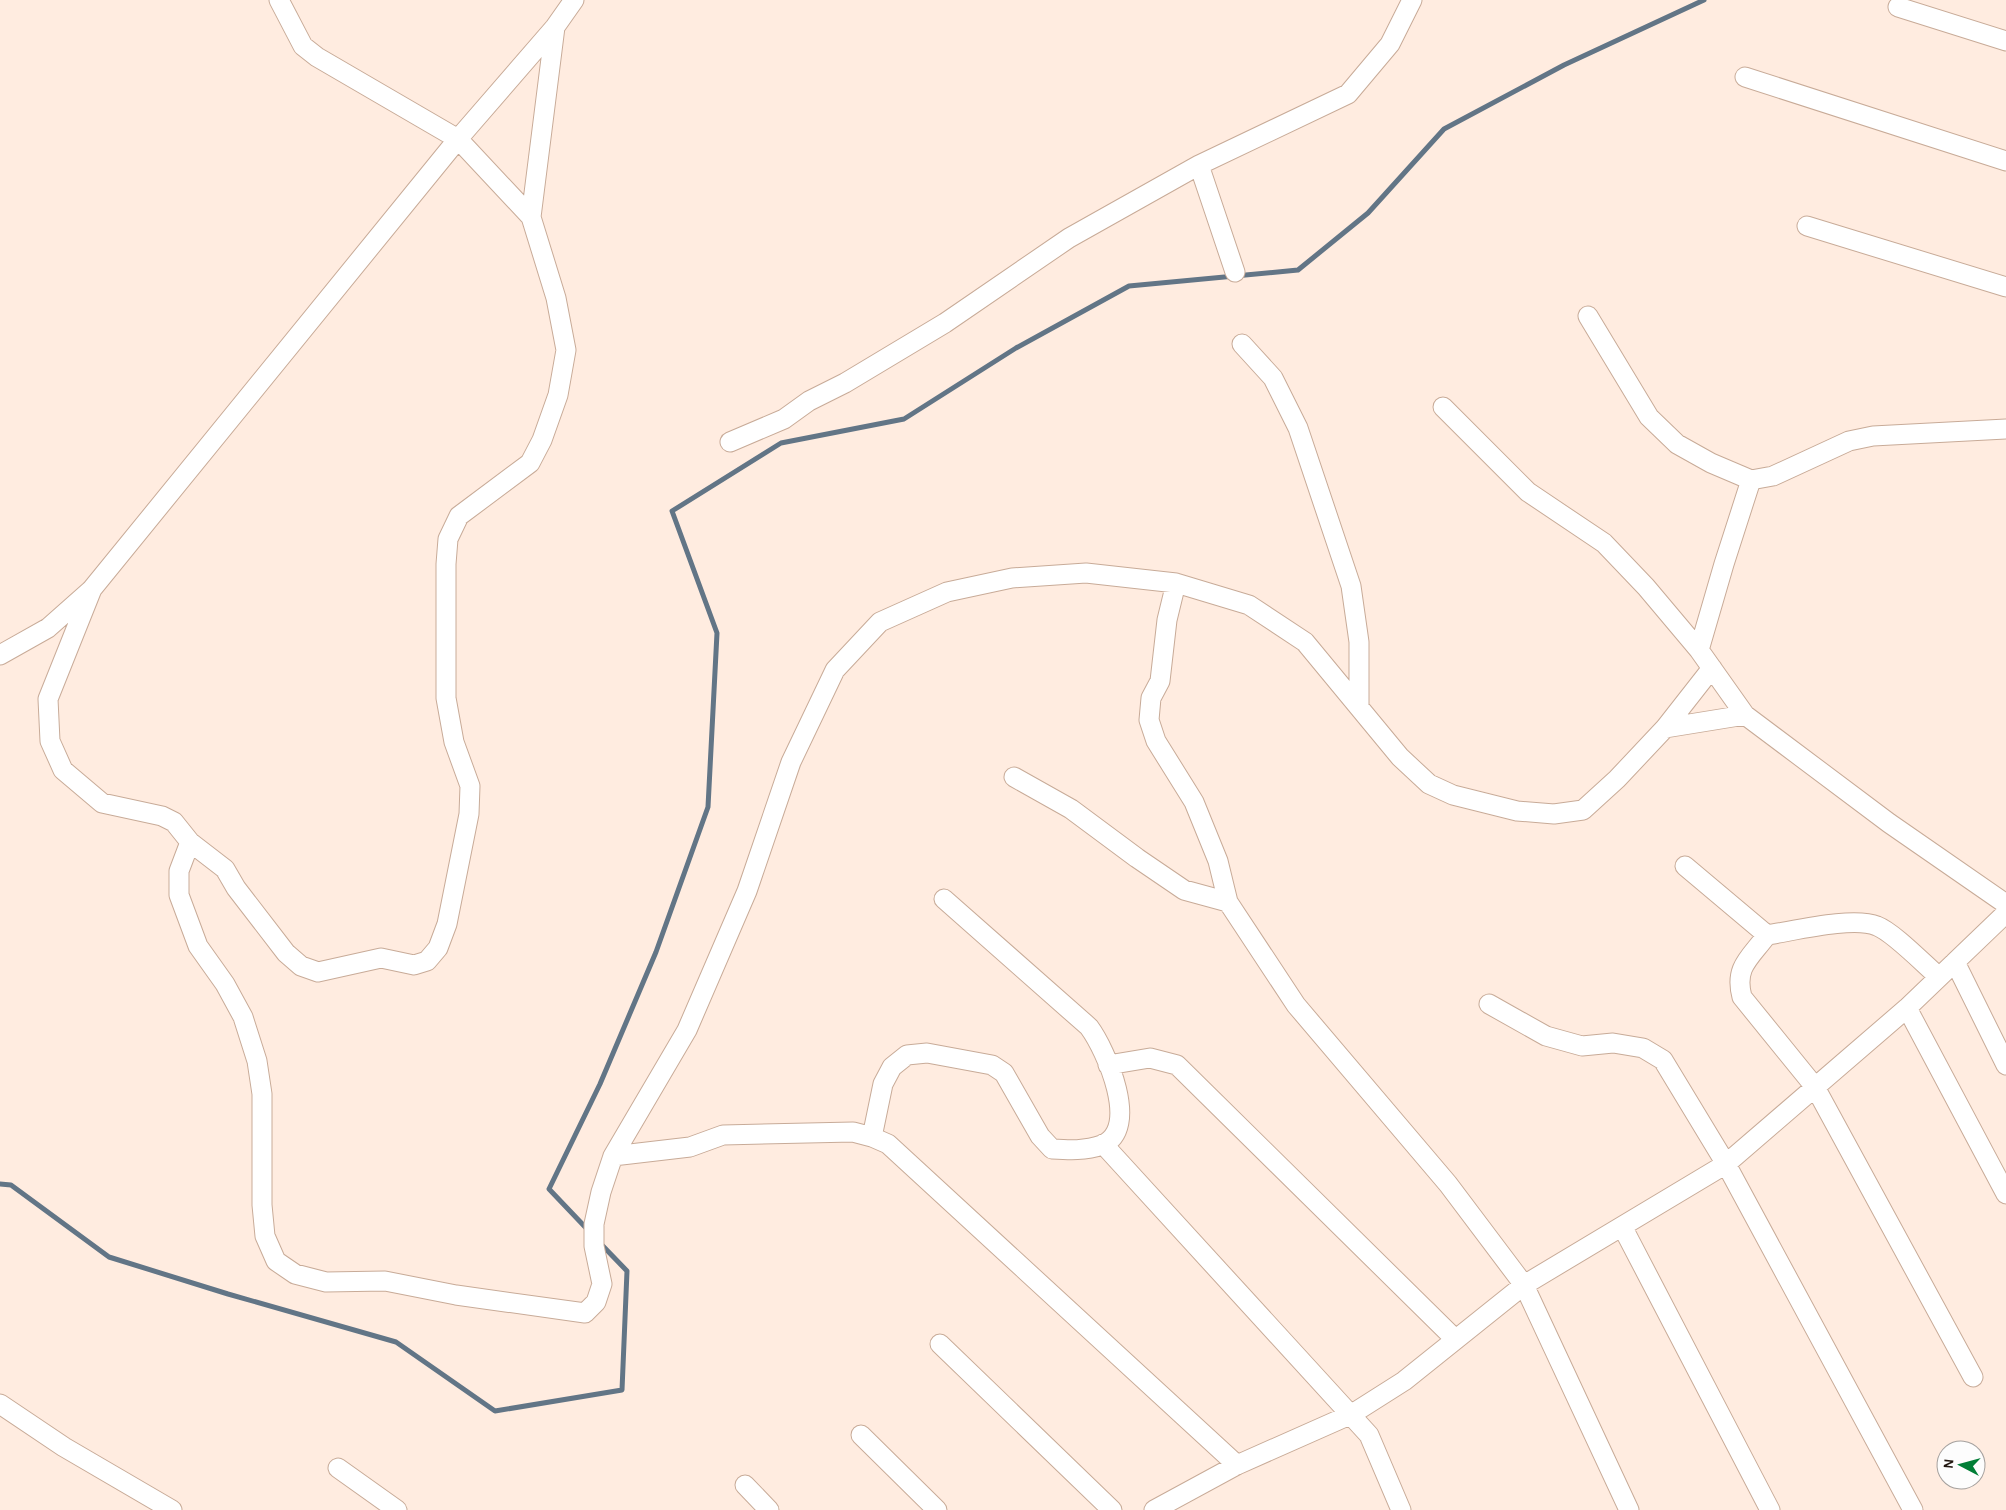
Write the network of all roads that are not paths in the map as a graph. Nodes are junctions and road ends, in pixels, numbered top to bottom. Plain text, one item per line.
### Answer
1 (279, 0) edge
2 (574, 0) edge
3 (1412, 0) edge
4 (1898, 7) dead end
5 (555, 27) junction
6 (2006, 41) edge
7 (1745, 77) dead end
8 (458, 139) junction
9 (2006, 161) edge
10 (1199, 165) junction
11 (531, 217) junction
12 (1807, 226) dead end
13 (1235, 272) dead end
14 (2006, 287) edge
15 (1588, 316) dead end
16 (1242, 344) dead end
17 (1443, 407) dead end
18 (2006, 429) edge
19 (730, 442) dead end
20 (1751, 480) junction
21 (1176, 583) junction
22 (92, 589) junction
23 (1699, 650) junction
24 (0, 655) edge
25 (1712, 668) junction
26 (1359, 706) junction
27 (1744, 715) junction
28 (1665, 728) junction
29 (1014, 777) dead end
30 (190, 842) junction
31 (1685, 866) dead end
32 (944, 899) dead end
33 (1228, 902) junction
34 (2006, 904) edge
35 (2006, 913) edge
36 (1767, 935) junction
37 (1955, 962) junction
38 (1939, 977) junction
39 (1490, 1004) dead end
40 (1907, 1008) junction
41 (1108, 1065) junction
42 (2006, 1065) edge
43 (1814, 1087) junction
44 (872, 1137) junction
45 (1103, 1144) junction
46 (613, 1156) junction
47 (1726, 1164) junction
48 (2006, 1194) edge
49 (1623, 1228) junction
50 (1524, 1285) junction
51 (1455, 1339) junction
52 (940, 1344) dead end
53 (1973, 1377) dead end
54 (0, 1404) edge
55 (1352, 1414) junction
56 (860, 1435) dead end
57 (1238, 1465) junction
58 (338, 1468) dead end
59 (745, 1485) dead end
60 (172, 1510) edge
61 (397, 1510) edge
62 (769, 1510) edge
63 (937, 1510) edge
64 (1112, 1510) edge
65 (1154, 1510) edge
66 (1402, 1510) edge
67 (1628, 1510) edge
68 (1770, 1510) edge
69 (1913, 1510) edge

1 - 8 street
2 - 5 street
3 - 10 street
4 - 6 street
5 - 8 street
5 - 11 street
7 - 9 street
8 - 11 street
8 - 22 street
10 - 13 street
10 - 19 street
11 - 30 street
12 - 14 street
15 - 20 street
16 - 26 street
17 - 23 street
18 - 20 street
20 - 23 street
21 - 26 street
21 - 33 street
21 - 46 street
22 - 24 street
22 - 30 street
23 - 25 street
25 - 27 street
25 - 28 street
26 - 28 street
27 - 28 street
27 - 34 street
29 - 33 street
30 - 46 street
31 - 36 street
32 - 41 street
33 - 50 street
35 - 37 street
36 - 38 street
36 - 43 street
37 - 38 street
37 - 42 street
38 - 40 street
39 - 47 street
40 - 43 street
40 - 48 street
41 - 45 street
41 - 51 street
43 - 47 street
43 - 53 street
44 - 45 street
44 - 46 street
44 - 57 street
45 - 55 street
47 - 49 street
47 - 69 street
49 - 50 street
49 - 68 street
50 - 51 street
50 - 67 street
51 - 55 street
52 - 64 street
54 - 60 street
55 - 57 street
55 - 66 street
56 - 63 street
57 - 65 street
58 - 61 street
59 - 62 street

